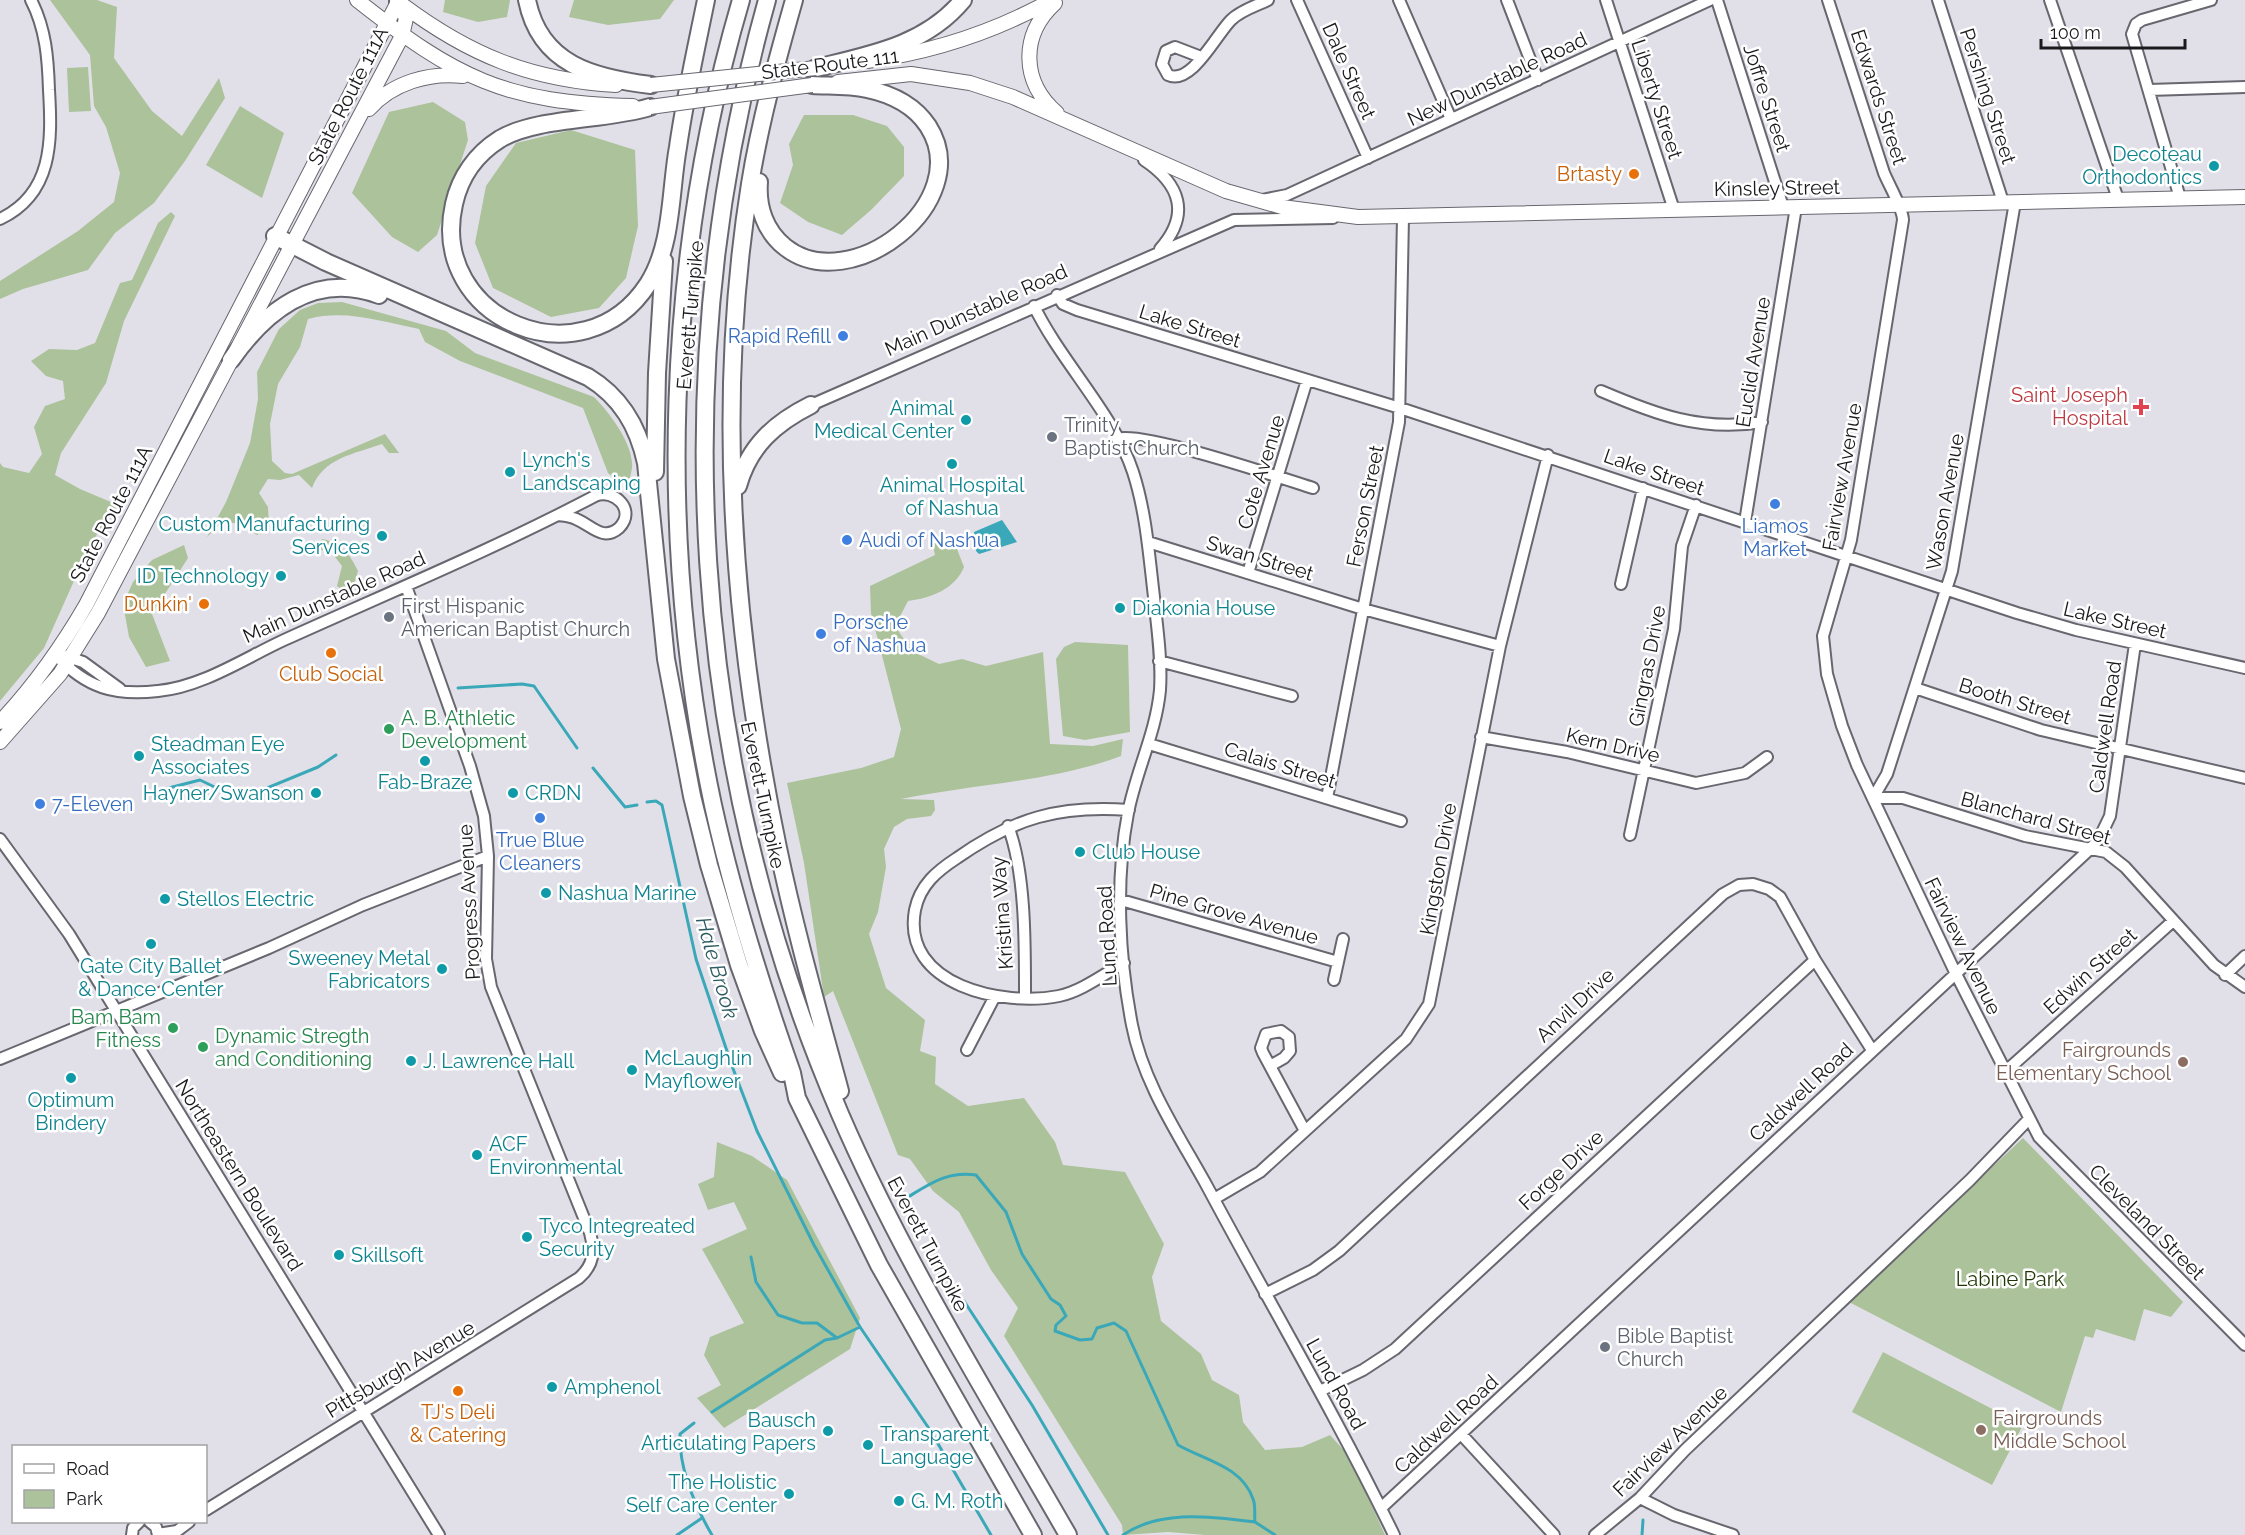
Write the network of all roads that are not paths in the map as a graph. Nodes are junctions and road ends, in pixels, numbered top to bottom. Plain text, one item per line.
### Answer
1 (31, 0) edge
2 (357, 0) edge
3 (527, 0) edge
4 (706, 0) edge
5 (713, 0) edge
6 (741, 0) edge
7 (767, 0) edge
8 (794, 0) edge
9 (963, 0) edge
10 (1052, 0) edge
11 (1059, 0) edge
12 (1268, 0) edge
13 (1297, 0) edge
14 (1398, 0) edge
15 (1507, 0) edge
16 (1606, 0) edge
17 (1710, 0) edge
18 (1717, 0) edge
19 (1828, 0) edge
20 (1938, 0) edge
21 (2050, 0) edge
22 (2211, 0) edge
23 (397, 1) edge
24 (386, 23) junction
25 (402, 36) junction
26 (1619, 43) junction
27 (1201, 57) dead end
28 (816, 68) junction
29 (473, 78) junction
30 (1538, 80) junction
31 (651, 85) junction
32 (812, 85) junction
33 (2245, 87) edge
34 (689, 89) junction
35 (2149, 90) junction
36 (650, 107) junction
37 (765, 114) junction
38 (1451, 119) junction
39 (1076, 126) junction
40 (352, 132) junction
41 (1118, 145) junction
42 (1368, 158) junction
43 (1298, 190) junction
44 (2245, 197) edge
45 (2180, 198) junction
46 (2118, 199) junction
47 (1253, 200) junction
48 (2009, 202) junction
49 (1897, 204) junction
50 (1790, 207) junction
51 (1674, 210) junction
52 (1310, 212) junction
53 (1358, 217) junction
54 (1402, 217) junction
55 (0, 219) edge
56 (275, 236) junction
57 (665, 237) junction
58 (292, 245) junction
59 (1157, 252) junction
60 (1057, 296) junction
61 (1034, 306) junction
62 (547, 359) junction
63 (231, 360) junction
64 (1307, 381) junction
65 (1601, 392) dead end
66 (811, 405) joint
67 (1400, 408) junction
68 (1762, 422) junction
69 (1118, 439) junction
70 (1548, 456) junction
71 (1278, 477) junction
72 (1313, 488) dead end
73 (1643, 488) junction
74 (1696, 505) junction
75 (735, 508) junction
76 (558, 515) junction
77 (1745, 522) junction
78 (1148, 542) junction
79 (1847, 556) junction
80 (1248, 573) junction
81 (1621, 584) dead end
82 (406, 586) junction
83 (1948, 589) junction
84 (658, 596) junction
85 (1363, 609) junction
86 (2135, 644) junction
87 (1500, 646) junction
88 (65, 659) junction
89 (1160, 661) junction
90 (2245, 668) edge
91 (1915, 688) junction
92 (1292, 696) dead end
93 (0, 722) edge
94 (1481, 737) junction
95 (0, 742) edge
96 (1149, 744) junction
97 (2120, 748) junction
98 (1767, 757) dead end
99 (1644, 770) junction
100 (2245, 778) edge
101 (1327, 798) junction
102 (1873, 798) junction
103 (1129, 810) junction
104 (1401, 821) dead end
105 (1008, 826) junction
106 (1630, 835) dead end
107 (0, 839) edge
108 (2091, 848) junction
109 (488, 856) junction
110 (1121, 900) junction
111 (2173, 921) junction
112 (1342, 939) dead end
113 (2245, 956) edge
114 (1815, 960) junction
115 (1338, 962) junction
116 (1124, 963) junction
117 (1955, 972) junction
118 (2225, 975) junction
119 (1334, 980) dead end
120 (2245, 987) edge
121 (995, 996) junction
122 (1025, 998) junction
123 (116, 1011) junction
124 (967, 1050) dead end
125 (1872, 1050) junction
126 (0, 1059) edge
127 (1270, 1066) dead end
128 (2005, 1072) junction
129 (797, 1098) junction
130 (2028, 1120) junction
131 (1305, 1131) junction
132 (855, 1147) junction
133 (1214, 1199) junction
134 (593, 1244) joint
135 (1265, 1294) junction
136 (2245, 1345) edge
137 (1320, 1391) junction
138 (364, 1412) junction
139 (1461, 1434) junction
140 (1640, 1498) junction
141 (1381, 1508) junction
142 (207, 1509) edge
143 (187, 1523) edge
144 (158, 1534) edge
145 (176, 1534) edge
146 (439, 1535) edge
147 (1033, 1535) edge
148 (1068, 1535) edge
149 (1394, 1535) edge
150 (1554, 1535) edge
151 (1595, 1535) edge
152 (1733, 1535) edge

1 - 55 street
2 - 24 main road, State Route 111
3 - 31 highway
4 - 34 highway
5 - 34 highway
6 - 129 highway, Everett Turnpike
7 - 132 highway, Everett Turnpike
8 - 37 highway
9 - 28 highway
10 - 28 main road, State Route 111
11 - 39 main road
12 - 27 street
13 - 42 street, Dale Street
14 - 38 street
15 - 30 street
16 - 26 street, Liberty Street
17 - 26 street, New Dunstable Road
18 - 50 street, Joffre Street
19 - 49 street, Edwards Street
20 - 48 street, Pershing Street
21 - 46 street
22 - 35 street
23 - 24 main road, State Route 111A
23 - 25 main road, State Route 111A
23 - 31 main road, State Route 111
24 - 25 main road, State Route 111
24 - 56 main road, State Route 111A
25 - 29 main road, State Route 111
25 - 40 main road, State Route 111A
26 - 30 street, New Dunstable Road
26 - 51 street, Liberty Street
28 - 31 main road, State Route 111, bridge
29 - 36 main road, State Route 111
29 - 40 main road
30 - 38 street, New Dunstable Road
32 - 36 main road, State Route 111, bridge
32 - 37 highway
32 - 39 main road, State Route 111
33 - 35 street
34 - 57 highway
35 - 45 street
36 - 57 highway
37 - 75 highway
38 - 42 street, New Dunstable Road
39 - 41 main road, State Route 111
40 - 58 main road, State Route 111A
41 - 47 main road, State Route 111
41 - 59 street
42 - 43 street, New Dunstable Road
43 - 47 street, New Dunstable Road
43 - 52 street
44 - 45 main road, Kinsley Street
45 - 46 main road, Kinsley Street
46 - 48 main road, Kinsley Street
47 - 52 main road, State Route 111
48 - 49 main road, Kinsley Street
48 - 83 street, Wason Avenue
49 - 50 main road, Kinsley Street
49 - 79 street, Fairview Avenue
50 - 51 main road, Kinsley Street
50 - 68 street, Euclid Avenue
51 - 54 main road, Kinsley Street
52 - 53 main road, Kinsley Street
53 - 54 main road, Kinsley Street
53 - 59 street, Main Dunstable Road
54 - 67 street, Ferson Street
56 - 58 highway
56 - 88 main road, State Route 111A
57 - 84 highway
58 - 62 highway
58 - 63 main road, State Route 111A
59 - 60 street, Main Dunstable Road
60 - 61 street, Main Dunstable Road
60 - 64 street, Lake Street
61 - 66 street, Main Dunstable Road
61 - 69 street, Lund Road
62 - 63 highway
62 - 84 highway
63 - 88 main road, State Route 111A
64 - 67 street, Lake Street
64 - 71 street, Cote Avenue
65 - 68 street
66 - 75 highway
67 - 70 street, Lake Street
67 - 85 street, Ferson Street
68 - 77 street, Euclid Avenue
69 - 71 street
69 - 78 street, Lund Road
70 - 73 street, Lake Street
70 - 87 street, Kingston Drive
71 - 72 street
71 - 80 street, Cote Avenue
73 - 74 street, Lake Street
73 - 81 street
74 - 77 street, Lake Street
74 - 99 street, Gingras Drive
75 - 132 highway
76 - 76 street, Main Dunstable Road
76 - 82 street, Main Dunstable Road
77 - 79 street, Lake Street
78 - 80 street, Swan Street
78 - 89 street, Lund Road
79 - 83 street, Lake Street
79 - 102 street, Fairview Avenue
80 - 85 street, Swan Street
82 - 88 street, Main Dunstable Road
82 - 109 street, Progress Avenue
83 - 86 street, Lake Street
83 - 91 street, Wason Avenue
84 - 129 highway
85 - 87 street, Swan Street
85 - 101 street, Ferson Street
86 - 90 street, Lake Street
86 - 97 street, Caldwell Road
87 - 94 street, Kingston Drive
88 - 93 main road
88 - 95 main road
89 - 92 street
89 - 96 street, Lund Road
91 - 97 street, Booth Street
91 - 102 street, Wason Avenue
94 - 99 street, Kern Drive
94 - 131 street, Kingston Drive
96 - 101 street, Calais Street
96 - 103 street, Lund Road
97 - 100 street, Booth Street
97 - 108 street, Caldwell Road
98 - 99 street, Kern Drive
99 - 106 street, Gingras Drive
101 - 104 street, Calais Street
102 - 108 street, Blanchard Street
102 - 117 street, Fairview Avenue
103 - 105 street
103 - 110 street, Lund Road
105 - 121 street
105 - 122 street, Kristina Way
107 - 123 street, Northeastern Boulevard
108 - 111 street, Blanchard Street
108 - 117 street, Caldwell Road
109 - 123 street
109 - 134 street, Progress Avenue
110 - 115 street, Pine Grove Avenue
110 - 116 street, Lund Road
111 - 118 street, Blanchard Street
111 - 128 street, Edwin Street
112 - 115 street
113 - 118 street
114 - 125 street, Anvil Drive
114 - 135 street, Anvil Drive
114 - 137 street, Forge Drive
115 - 119 street
116 - 122 street
116 - 133 street, Lund Road
117 - 125 street, Caldwell Road
117 - 128 street, Fairview Avenue
118 - 120 street, Blanchard Street
121 - 122 street
121 - 124 street
123 - 126 street
123 - 138 street, Northeastern Boulevard
125 - 139 street, Caldwell Road
127 - 131 street
128 - 130 street, Fairview Avenue
129 - 147 highway, Everett Turnpike
130 - 136 street, Cleveland Street
130 - 140 street, Fairview Avenue
131 - 133 street, Kingston Drive
132 - 148 highway, Everett Turnpike
133 - 135 street, Lund Road
134 - 138 street, Pittsburgh Avenue
135 - 137 street, Lund Road
137 - 141 street, Lund Road
138 - 142 street, Pittsburgh Avenue
138 - 146 street, Northeastern Boulevard
139 - 141 street, Caldwell Road
139 - 150 street
140 - 151 street, Fairview Avenue
140 - 152 street
141 - 149 street, Lund Road
143 - 145 street
144 - 145 street

